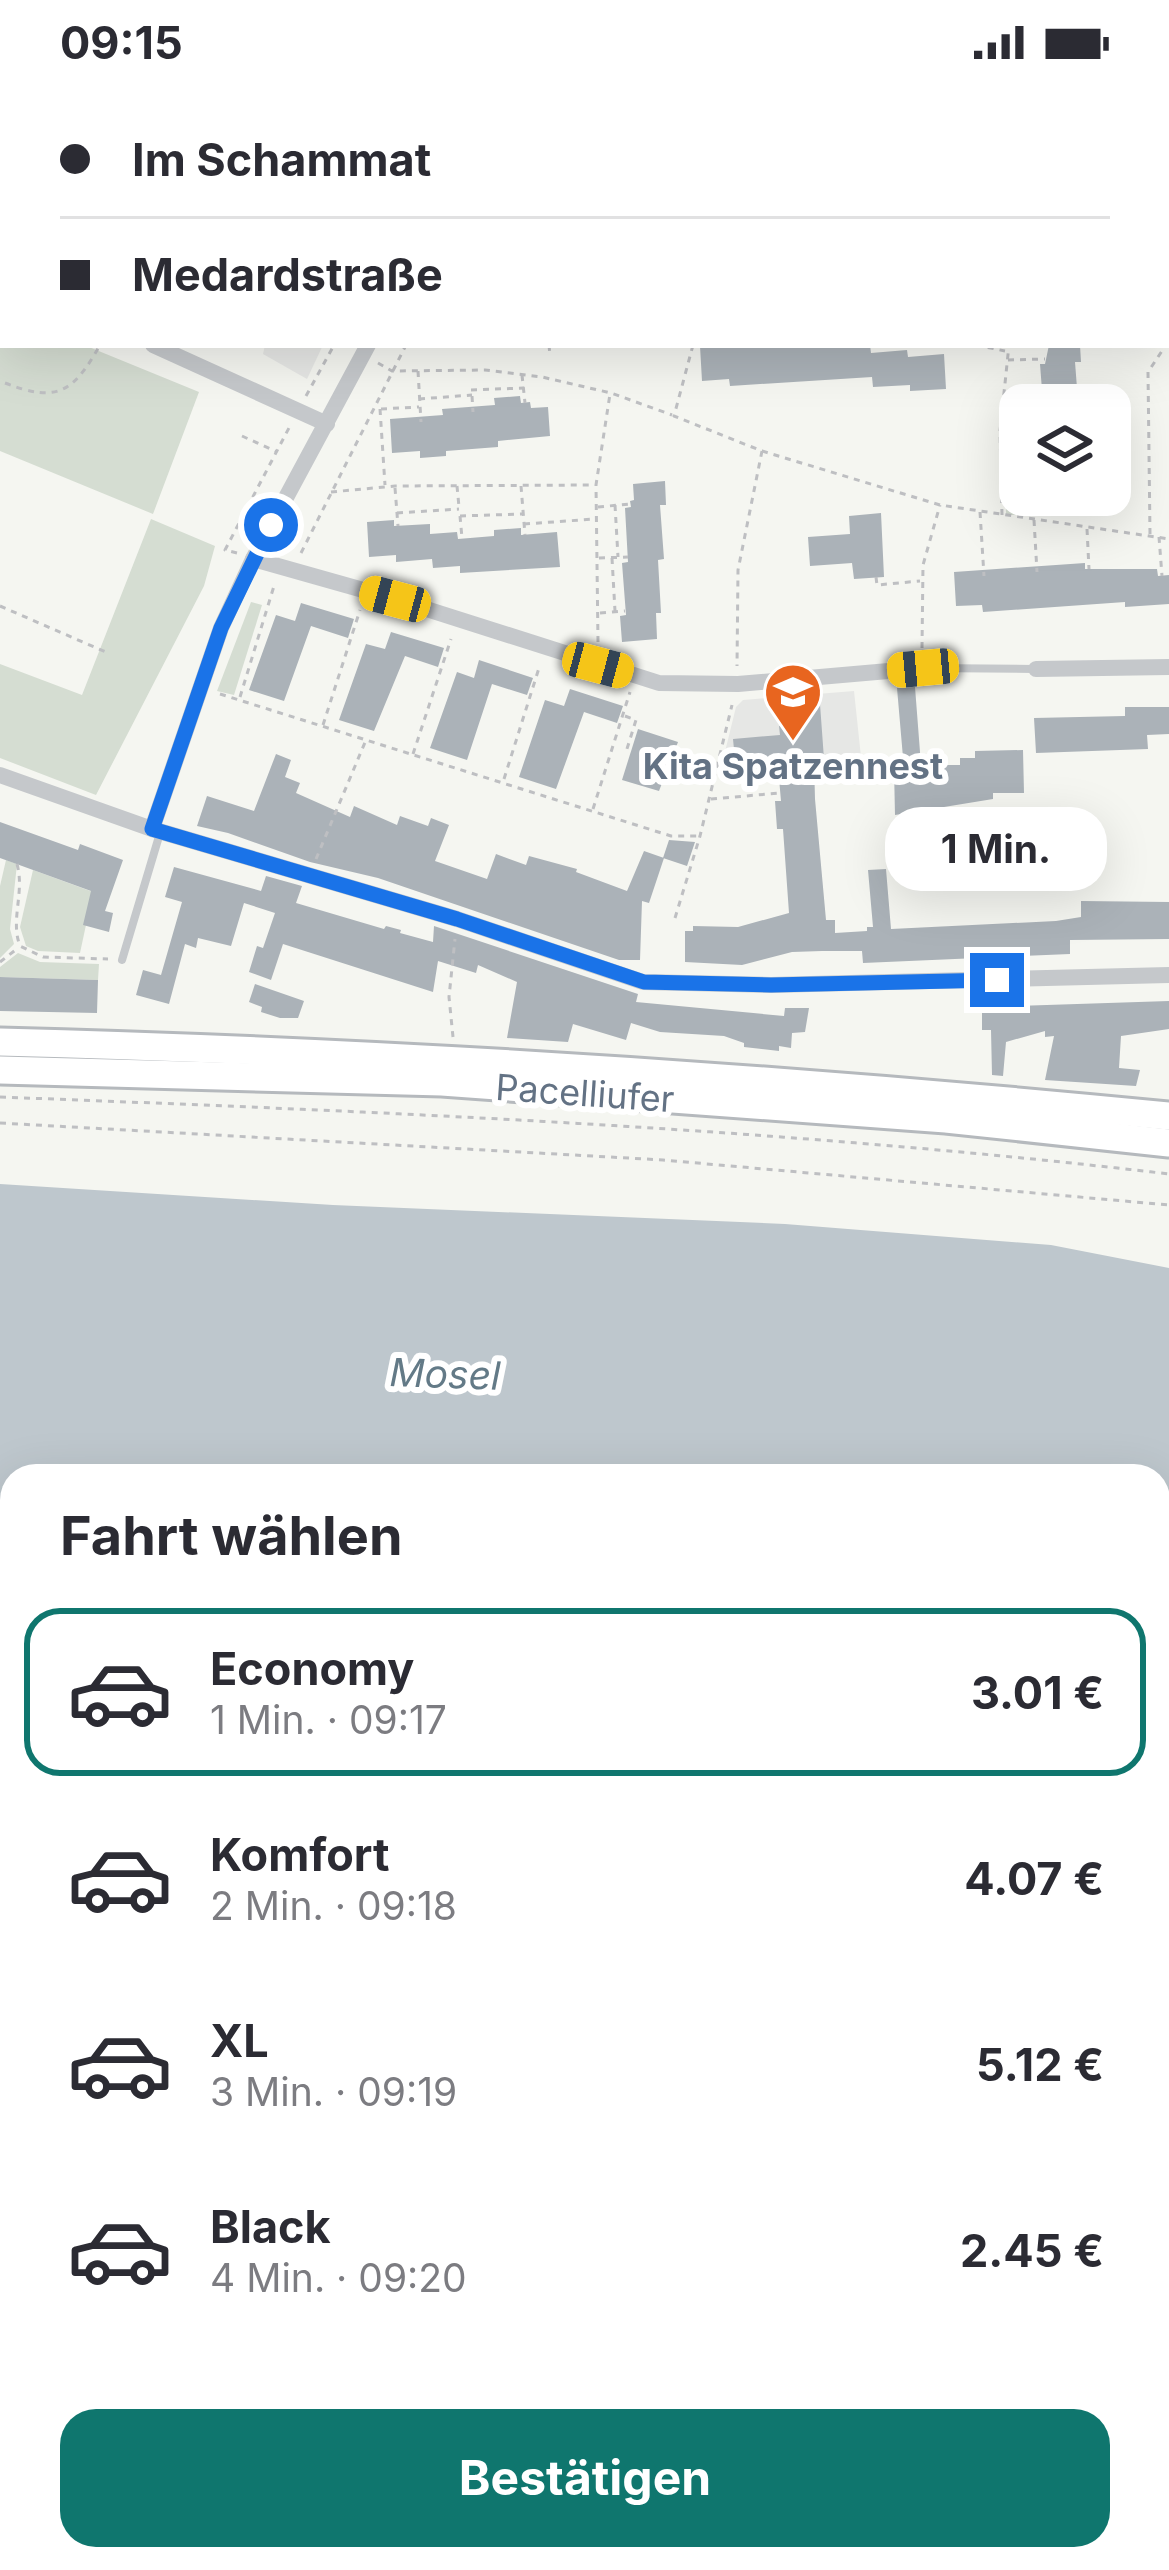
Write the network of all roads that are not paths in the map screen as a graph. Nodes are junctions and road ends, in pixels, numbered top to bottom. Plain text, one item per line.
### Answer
1 (160, 348) edge
2 (366, 350) edge
3 (327, 424) junction
4 (253, 559) junction
5 (1169, 667) edge
6 (923, 668) joint
7 (1036, 669) joint
8 (0, 776) edge
9 (156, 830) junction
10 (122, 960) road end
11 (1169, 975) edge
12 (0, 1042) edge
13 (0, 1070) edge
14 (1169, 1116) edge
15 (1169, 1143) edge

1 - 3 street
2 - 3 street
3 - 4 street
4 - 6 street
4 - 9 street
5 - 7 street
6 - 7 lane
8 - 9 street
9 - 10 lane
9 - 11 street
12 - 14 main road, Pacelliufer
13 - 15 main road, Pacelliufer

